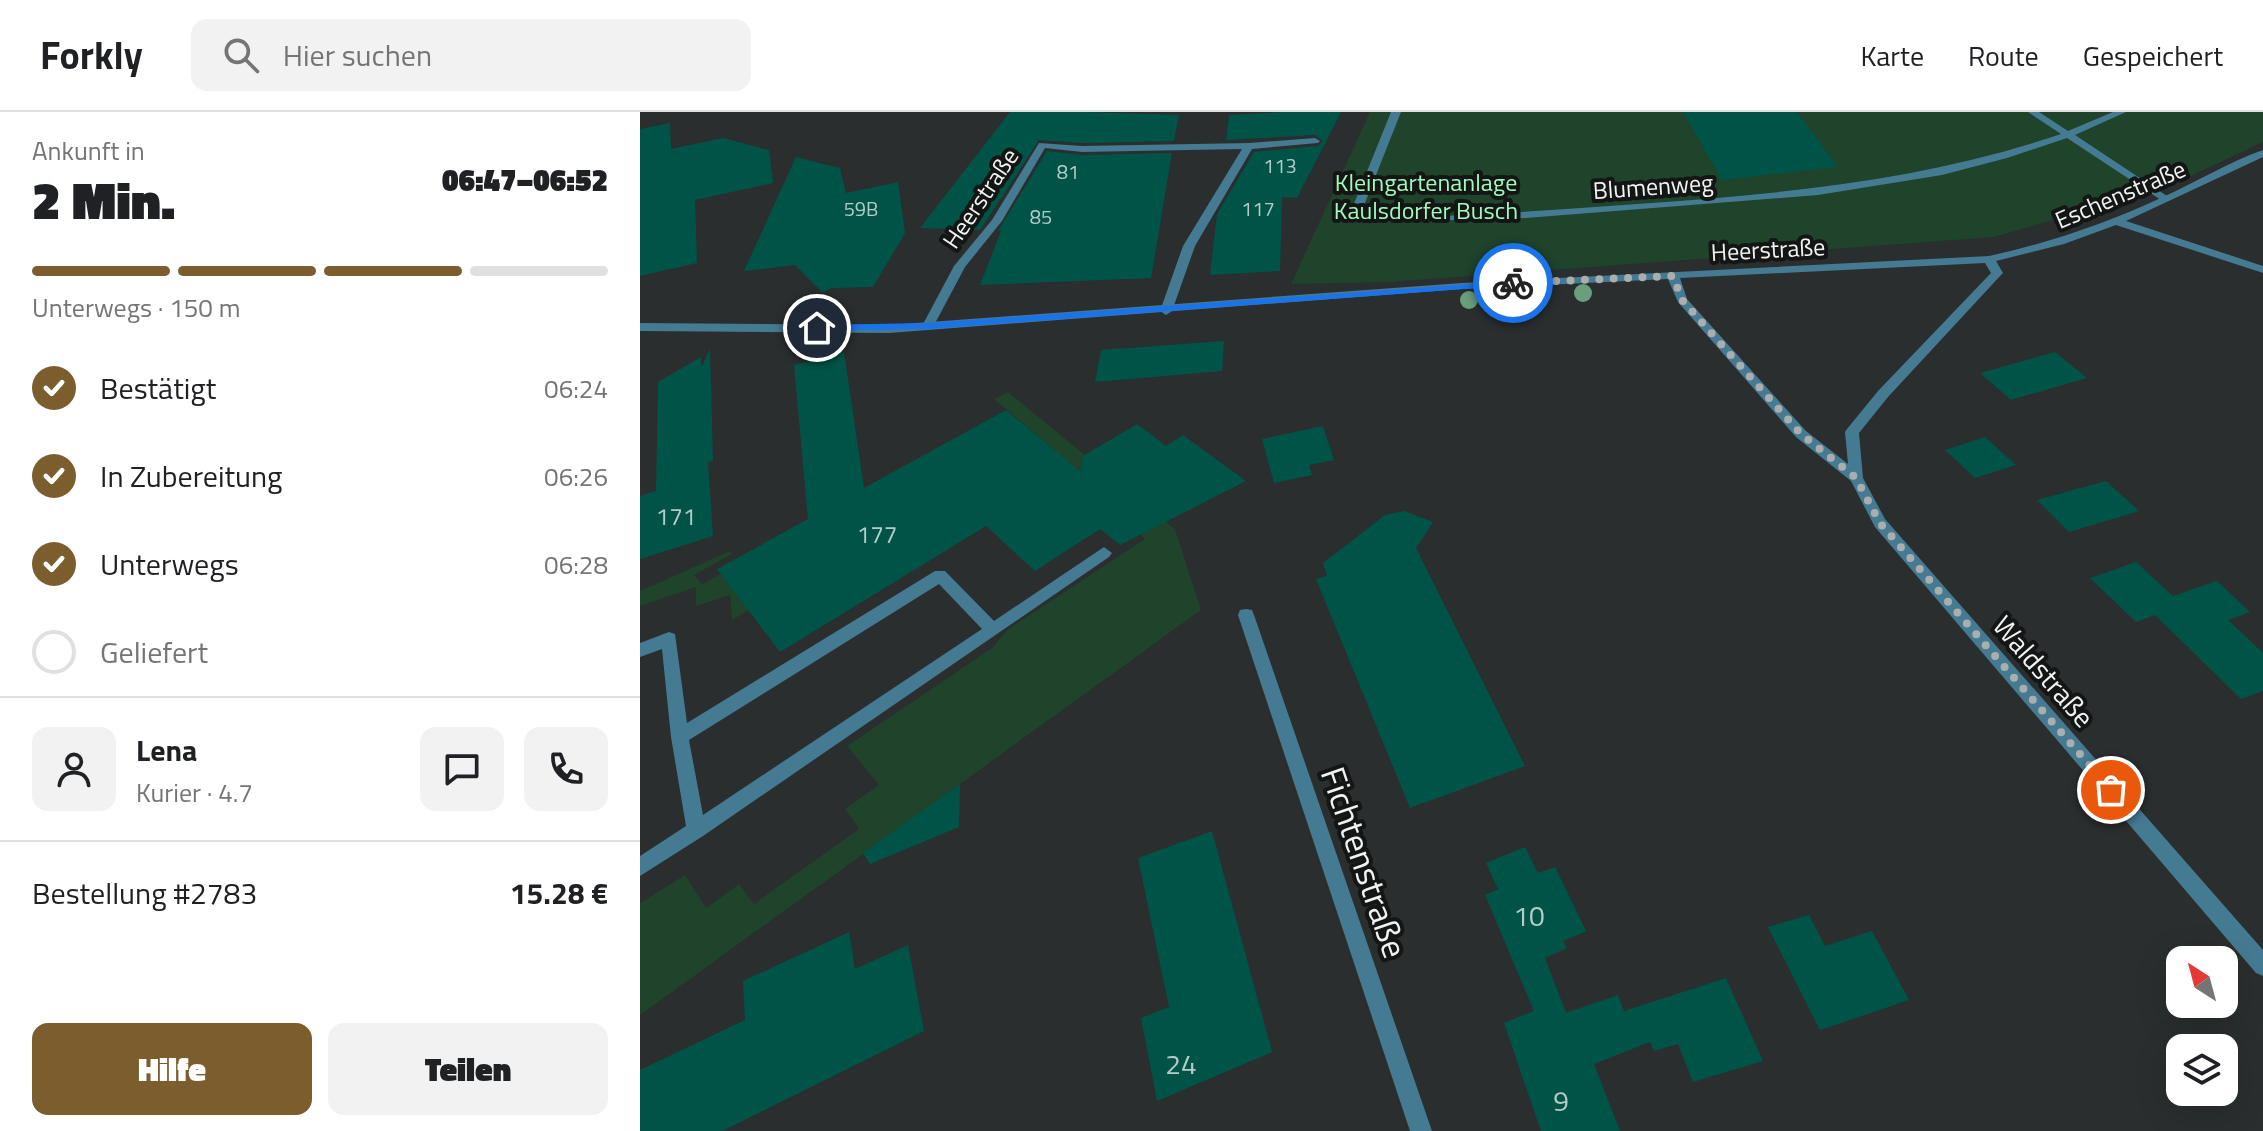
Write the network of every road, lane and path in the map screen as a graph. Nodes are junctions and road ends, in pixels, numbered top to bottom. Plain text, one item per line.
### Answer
1 (1396, 112) edge
2 (2033, 112) edge
3 (2121, 112) edge
4 (2069, 137) junction
5 (1315, 141) dead end
6 (1249, 146) junction
7 (2263, 153) edge
8 (2165, 198) junction
9 (2116, 221) junction
10 (1989, 259) junction
11 (2263, 270) edge
12 (1673, 276) junction
13 (1166, 311) junction
14 (928, 326) junction
15 (640, 327) edge
16 (1856, 478) junction
17 (1104, 553) dead end
18 (1246, 615) dead end
19 (993, 630) junction
20 (640, 650) edge
21 (680, 737) junction
22 (696, 830) junction
23 (640, 867) edge
24 (2263, 966) edge
25 (1421, 1131) edge

1 - 4 street, Blumenweg
2 - 4 street
3 - 4 street
4 - 8 street
5 - 6 street
6 - 13 street
6 - 14 street, Heerstraße
7 - 8 street, Eschenstraße
8 - 9 street, Eschenstraße
9 - 10 street, Eschenstraße
9 - 11 street
10 - 12 street, Heerstraße
10 - 16 street, Waldstraße
12 - 13 street, Heerstraße
12 - 16 street, Waldstraße
13 - 14 street, Heerstraße
14 - 15 street, Heerstraße
16 - 24 street, Waldstraße
17 - 19 street
18 - 25 street, Fichtenstraße
19 - 21 street
19 - 22 street
20 - 21 street
21 - 22 street
22 - 23 street

